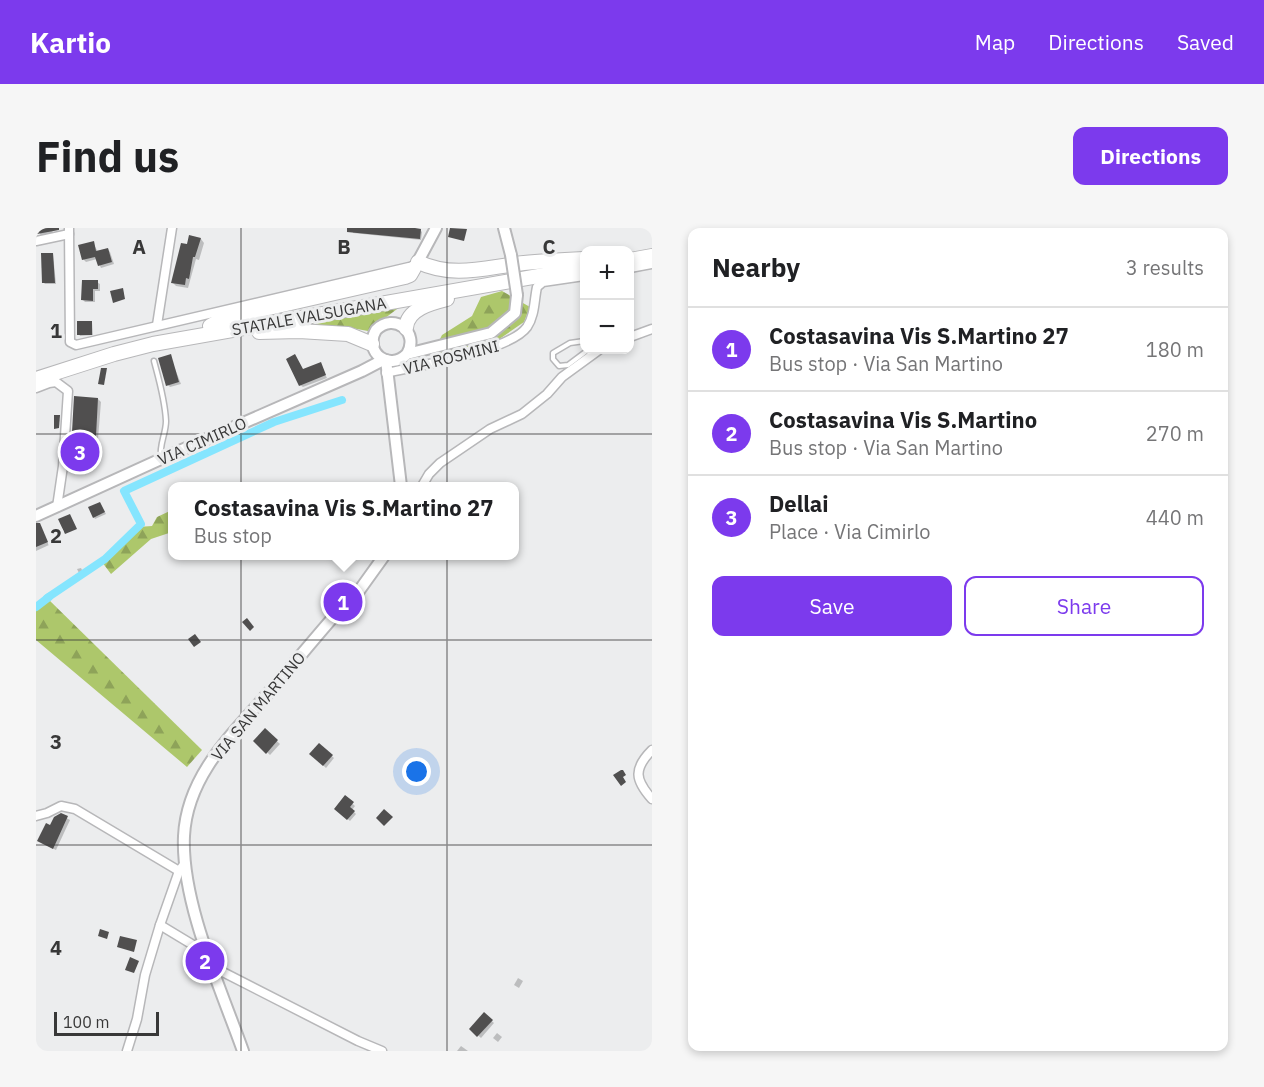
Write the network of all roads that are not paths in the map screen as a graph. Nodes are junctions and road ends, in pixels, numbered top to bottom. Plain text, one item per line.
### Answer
1 (172, 228) edge
2 (436, 228) edge
3 (504, 228) edge
4 (69, 231) edge
5 (36, 242) edge
6 (652, 249) edge
7 (634, 252) edge
8 (652, 256) edge
9 (634, 259) edge
10 (580, 260) edge
11 (580, 261) edge
12 (652, 264) edge
13 (416, 265) junction
14 (634, 267) edge
15 (580, 269) edge
16 (580, 277) edge
17 (508, 281) junction
18 (157, 325) junction
19 (211, 329) junction
20 (652, 329) edge
21 (408, 334) junction
22 (634, 336) edge
23 (580, 342) edge
24 (428, 349) junction
25 (407, 354) junction
26 (583, 354) edge
27 (593, 354) edge
28 (382, 356) junction
29 (154, 361) dead end
30 (369, 368) junction
31 (36, 372) edge
32 (386, 373) junction
33 (36, 379) edge
34 (36, 388) edge
35 (161, 459) junction
36 (400, 482) edge
37 (424, 482) edge
38 (57, 507) junction
39 (36, 516) edge
40 (380, 560) edge
41 (649, 753) edge
42 (652, 799) edge
43 (36, 816) edge
44 (182, 867) junction
45 (160, 925) junction
46 (208, 954) junction
47 (213, 967) junction
48 (127, 1051) edge
49 (243, 1051) edge
50 (381, 1051) edge

1 - 18 street
2 - 13 street
3 - 24 street, bridge
4 - 5 street
4 - 18 street
6 - 7 highway
8 - 9 highway
10 - 13 highway
11 - 19 highway, STATALE VALSUGANA
12 - 14 street
13 - 18 street
13 - 19 highway
15 - 17 highway, STATALE VALSUGANA
16 - 32 street, VIA ROSMINI
17 - 19 highway, STATALE VALSUGANA
17 - 21 highway
19 - 28 highway
19 - 31 highway, STATALE VALSUGANA
19 - 33 highway, STATALE VALSUGANA
20 - 22 street
21 - 24 street
21 - 25 street
21 - 28 street
23 - 26 lane
24 - 25 street
25 - 28 street
27 - 37 street
28 - 30 street
28 - 32 street
29 - 35 lane
30 - 32 street
30 - 35 street, VIA CIMIRLO
32 - 36 street
34 - 38 street
35 - 38 street, VIA CIMIRLO
38 - 39 street, VIA CIMIRLO
40 - 44 street, VIA SAN MARTINO
41 - 42 street
43 - 44 street
44 - 45 street
44 - 46 street, VIA SAN MARTINO
45 - 46 street
45 - 48 street
46 - 47 street, VIA SAN MARTINO
47 - 49 street, VIA SAN MARTINO
47 - 50 street

